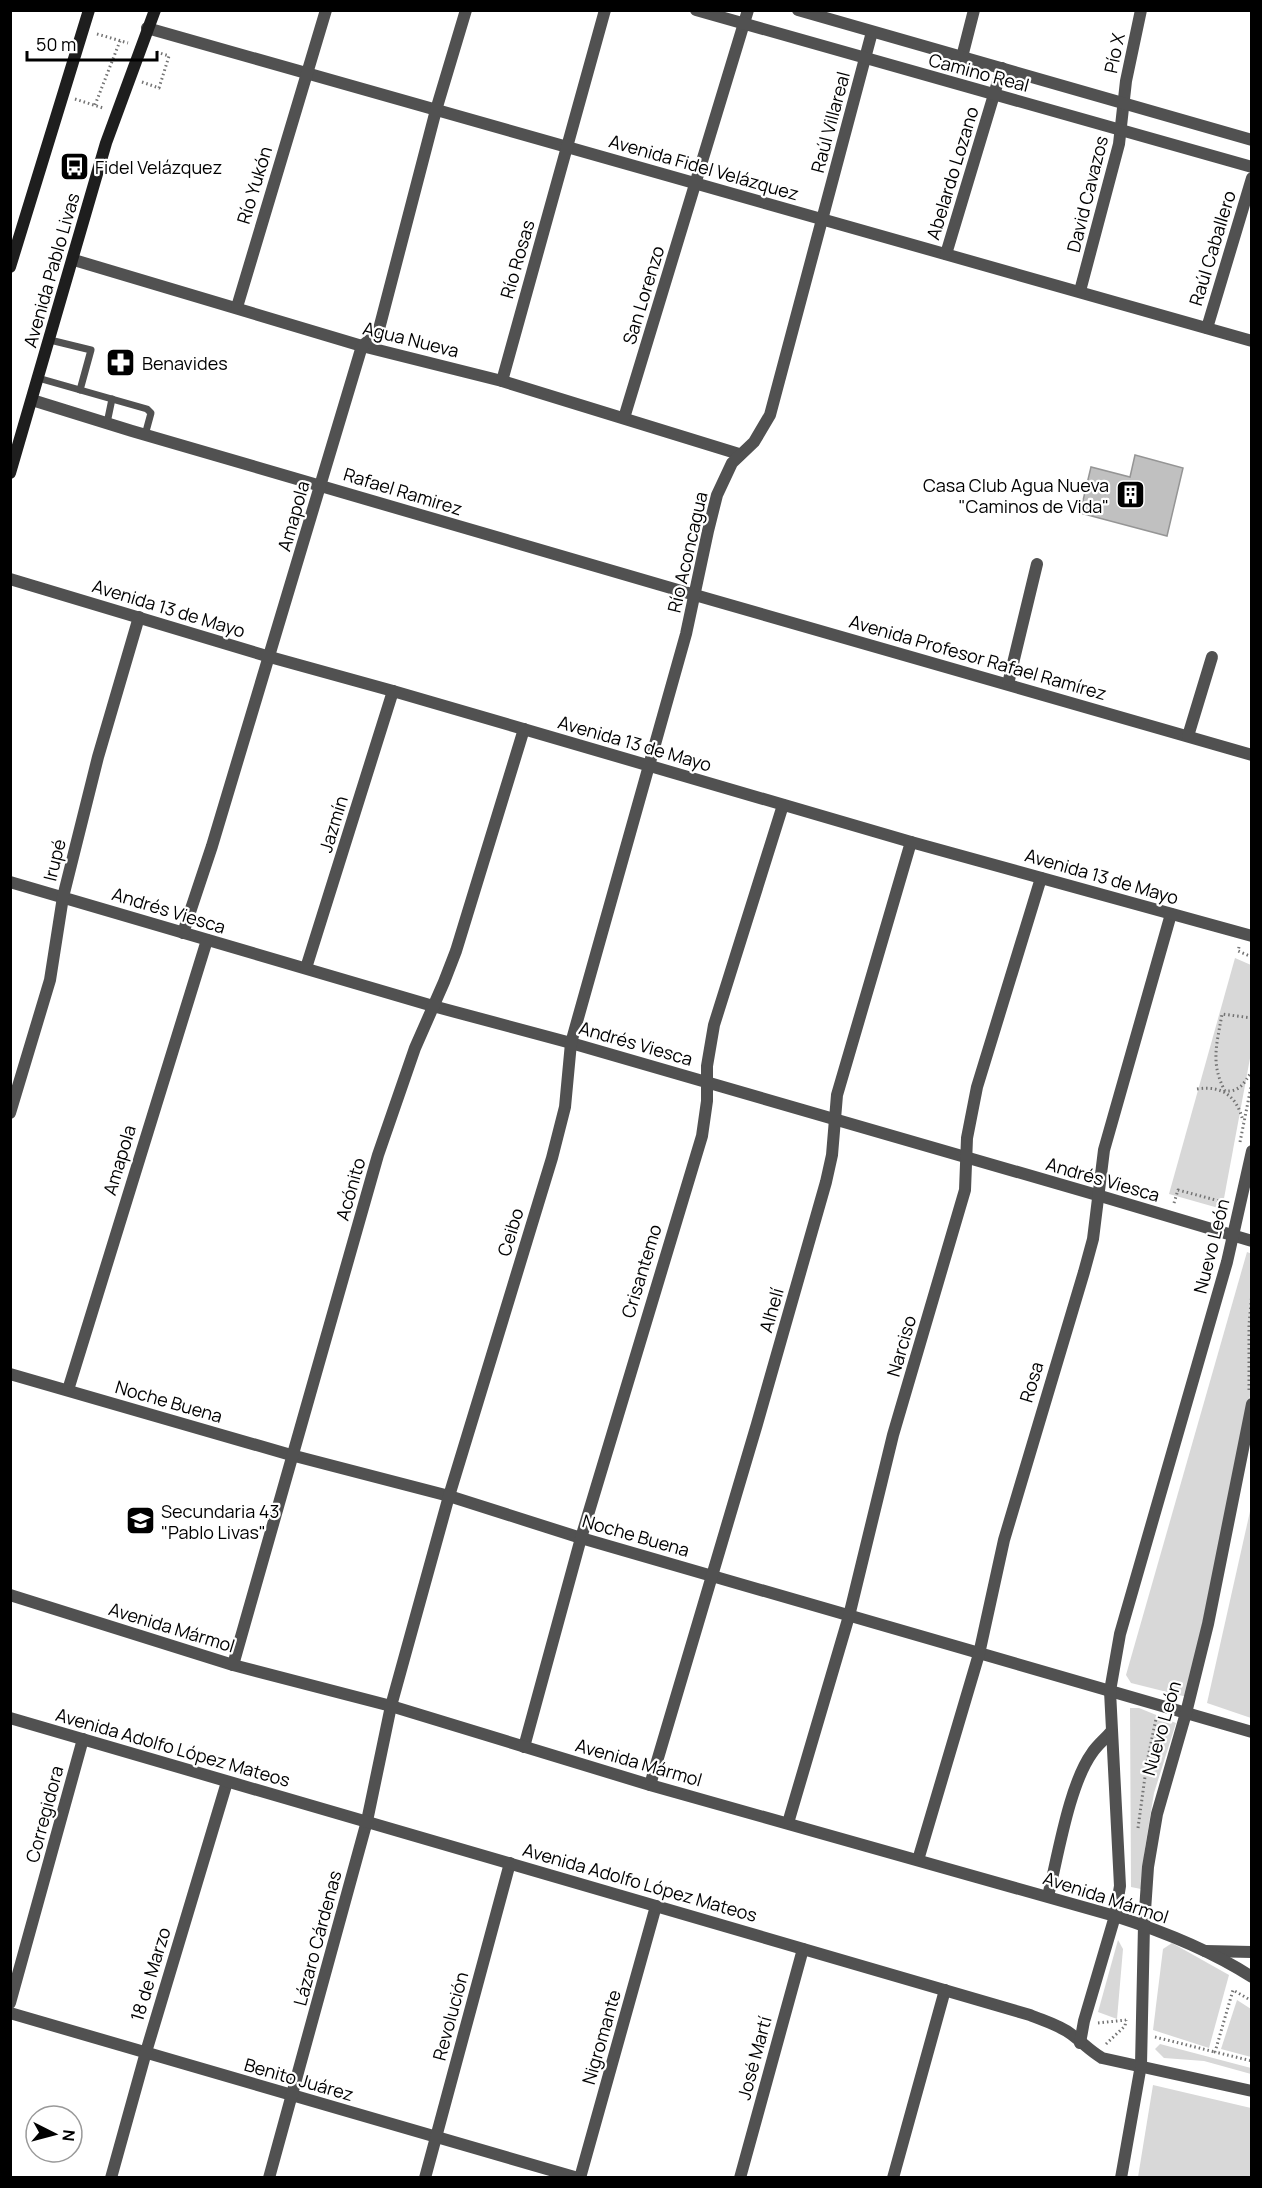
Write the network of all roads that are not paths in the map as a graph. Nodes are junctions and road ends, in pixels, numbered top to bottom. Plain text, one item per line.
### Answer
1 (89, 10) edge
2 (155, 10) edge
3 (326, 10) edge
4 (466, 10) edge
5 (605, 10) edge
6 (696, 10) edge
7 (748, 10) edge
8 (798, 10) edge
9 (974, 10) edge
10 (1142, 10) edge
11 (827, 15) edge
12 (744, 24) junction
13 (147, 28) junction
14 (873, 32) junction
15 (962, 57) junction
16 (865, 59) junction
17 (1002, 68) junction
18 (306, 73) junction
19 (994, 95) junction
20 (1124, 104) junction
21 (436, 110) junction
22 (1121, 129) junction
23 (1251, 140) edge
24 (567, 146) junction
25 (1251, 167) edge
26 (1251, 178) edge
27 (695, 183) junction
28 (822, 221) junction
29 (14, 241) edge
30 (946, 254) junction
31 (74, 260) junction
32 (10, 267) edge
33 (1080, 291) junction
34 (237, 307) junction
35 (1207, 328) junction
36 (50, 340) junction
37 (1251, 341) edge
38 (362, 346) junction
39 (38, 378) junction
40 (502, 381) junction
41 (81, 390) junction
42 (112, 399) junction
43 (32, 400) junction
44 (624, 418) junction
45 (107, 423) junction
46 (145, 435) junction
47 (739, 454) junction
48 (10, 473) edge
49 (321, 485) junction
50 (1037, 564) dead end
51 (10, 579) edge
52 (695, 595) junction
53 (139, 617) junction
54 (270, 657) junction
55 (1212, 657) dead end
56 (1008, 684) junction
57 (393, 691) junction
58 (524, 729) junction
59 (1188, 736) junction
60 (1251, 755) edge
61 (649, 765) junction
62 (783, 805) junction
63 (911, 842) junction
64 (1041, 878) junction
65 (10, 882) edge
66 (63, 897) junction
67 (1171, 914) junction
68 (183, 933) junction
69 (1251, 936) edge
70 (207, 940) junction
71 (306, 968) junction
72 (434, 1006) junction
73 (571, 1043) junction
74 (708, 1083) junction
75 (10, 1113) edge
76 (834, 1119) junction
77 (1251, 1151) edge
78 (966, 1158) junction
79 (1097, 1195) junction
80 (1233, 1236) junction
81 (1251, 1241) edge
82 (10, 1374) edge
83 (68, 1390) junction
84 (1251, 1404) edge
85 (291, 1455) junction
86 (449, 1496) junction
87 (581, 1538) junction
88 (713, 1575) junction
89 (10, 1595) edge
90 (849, 1616) junction
91 (979, 1654) junction
92 (232, 1665) junction
93 (1110, 1691) junction
94 (391, 1706) junction
95 (1186, 1713) junction
96 (10, 1718) edge
97 (1111, 1732) junction
98 (1251, 1732) edge
99 (83, 1739) junction
100 (524, 1747) junction
101 (227, 1782) junction
102 (650, 1785) junction
103 (368, 1821) junction
104 (788, 1823) junction
105 (918, 1860) junction
106 (510, 1863) junction
107 (1048, 1896) junction
108 (656, 1906) junction
109 (1115, 1916) junction
110 (1144, 1925) junction
111 (803, 1948) junction
112 (1205, 1951) junction
113 (1251, 1952) edge
114 (1251, 1977) edge
115 (945, 1990) junction
116 (10, 2002) edge
117 (10, 2013) edge
118 (1080, 2043) junction
119 (146, 2052) junction
120 (1141, 2065) junction
121 (1251, 2091) edge
122 (292, 2096) junction
123 (437, 2137) junction
124 (111, 2178) edge
125 (269, 2178) edge
126 (425, 2178) edge
127 (579, 2178) edge
128 (740, 2178) edge
129 (893, 2178) edge
130 (1121, 2178) edge

1 - 29 main road
2 - 13 main road, Avenida Pablo Livas
3 - 18 street, Río Yukón
4 - 21 street, Amapola
5 - 24 street, Río Rosas
6 - 12 street, Camino Real
7 - 12 street, San Lorenzo
8 - 11 street, Camino Real
9 - 15 street
10 - 20 street, Pío X
11 - 14 street, Camino Real
12 - 16 street, Camino Real
12 - 27 street, San Lorenzo
13 - 18 street, Avenida Fidel Velázquez
13 - 31 main road, Avenida Pablo Livas
14 - 15 street, Camino Real
14 - 16 street, Raúl Villareal
15 - 17 street, Camino Real
16 - 19 street, Camino Real
16 - 28 street, Raúl Villareal
17 - 19 street, Abelardo Lozano
17 - 20 street, Camino Real
18 - 21 street, Avenida Fidel Velázquez
18 - 34 street, Río Yukón
19 - 22 street, Camino Real
19 - 30 street, Abelardo Lozano
20 - 22 street, David Cavazos
20 - 23 street, Camino Real
21 - 24 street, Avenida Fidel Velázquez
21 - 38 street, Amapola
22 - 25 street, Camino Real
22 - 33 street, David Cavazos
24 - 27 street, Avenida Fidel Velázquez
24 - 40 street, Río Rosas
26 - 35 street, Raúl Caballero
27 - 28 street, Avenida Fidel Velázquez
27 - 44 street, San Lorenzo
28 - 30 street, Avenida Fidel Velázquez
28 - 47 street, Río Aconcagua
29 - 32 main road
30 - 33 street, Avenida Fidel Velázquez
31 - 34 street, Agua Nueva
31 - 36 main road, Avenida Pablo Livas
33 - 35 street, Avenida Fidel Velázquez
34 - 38 street, Agua Nueva
35 - 37 street, Avenida Fidel Velázquez
36 - 39 main road, Avenida Pablo Livas
36 - 41 lane
38 - 40 street, Agua Nueva
38 - 49 street, Amapola
39 - 41 lane
39 - 43 main road, Avenida Pablo Livas
40 - 44 street, Agua Nueva
41 - 42 lane
42 - 45 lane
42 - 46 lane
43 - 45 street, Rafael Ramirez
43 - 48 main road, Avenida Pablo Livas
44 - 47 street, Agua Nueva
45 - 46 street, Rafael Ramirez
46 - 49 street, Rafael Ramirez
47 - 52 street, Río Aconcagua
49 - 52 street, Rafael Ramirez
49 - 54 street, Amapola
50 - 56 street
51 - 53 street, Avenida 13 de Mayo
52 - 56 street, Avenida Profesor Rafael Ramírez
52 - 61 street, Río Aconcagua
53 - 54 street, Avenida 13 de Mayo
53 - 66 street, Irupé
54 - 57 street, Avenida 13 de Mayo
54 - 68 street, Amapola
55 - 59 street
56 - 59 street, Avenida Profesor Rafael Ramírez
57 - 58 street, Avenida 13 de Mayo
57 - 71 street, Jazmín
58 - 61 street, Avenida 13 de Mayo
58 - 72 street, Acónito
59 - 60 street, Avenida Profesor Rafael Ramírez
61 - 62 street, Avenida 13 de Mayo
61 - 73 street, Ceibo
62 - 63 street, Avenida 13 de Mayo
62 - 74 street, Crisantemo
63 - 64 street, Avenida 13 de Mayo
63 - 76 street, Alhelí
64 - 67 street, Avenida 13 de Mayo
64 - 78 street, Narciso
65 - 66 street, Andrés Viesca
66 - 68 street, Andrés Viesca
66 - 75 street, Irupé
67 - 69 street, Avenida 13 de Mayo
67 - 79 street, Rosa
68 - 70 street, Andrés Viesca
70 - 71 street, Andrés Viesca
70 - 83 street, Amapola
71 - 72 street, Andrés Viesca
72 - 73 street, Andrés Viesca
72 - 85 street, Acónito
73 - 74 street, Andrés Viesca
73 - 86 street, Ceibo
74 - 76 street, Andrés Viesca
74 - 87 street, Crisantemo
76 - 78 street, Andrés Viesca
76 - 88 street, Alhelí
77 - 80 street, Nuevo León
78 - 79 street, Andrés Viesca
78 - 90 street, Narciso
79 - 80 street, Andrés Viesca
79 - 91 street, Rosa
80 - 81 street, Andrés Viesca
80 - 93 street, Nuevo León
82 - 83 street, Noche Buena
83 - 85 street, Noche Buena
84 - 95 street, Nuevo León
85 - 86 street, Noche Buena
85 - 92 street, Acónito
86 - 87 street, Noche Buena
86 - 94 street, Ceibo
87 - 88 street, Noche Buena
87 - 100 street, Crisantemo
88 - 90 street, Noche Buena
88 - 102 street, Alhelí
89 - 92 street, Avenida Mármol
90 - 91 street, Noche Buena
90 - 104 street, Narciso
91 - 93 street, Noche Buena
91 - 105 street, Rosa
92 - 94 street, Avenida Mármol
93 - 95 street, Noche Buena
93 - 97 street, Nuevo León
94 - 100 street, Avenida Mármol
94 - 103 street, Lázaro Cárdenas
95 - 98 street, Noche Buena
95 - 110 street, Nuevo León
96 - 99 street, Avenida Adolfo López Mateos
97 - 107 street
97 - 109 street, Nuevo León
99 - 101 street, Avenida Adolfo López Mateos
99 - 116 street, Corregidora
100 - 102 street, Avenida Mármol
101 - 103 street, Avenida Adolfo López Mateos
101 - 119 street, 18 de Marzo
102 - 104 street, Avenida Mármol
103 - 106 street, Avenida Adolfo López Mateos
103 - 122 street, Lázaro Cárdenas
104 - 105 street, Avenida Mármol
105 - 107 street, Avenida Mármol
106 - 108 street, Avenida Adolfo López Mateos
106 - 123 street, Revolución
107 - 109 street, Avenida Mármol
108 - 111 street, Avenida Adolfo López Mateos
108 - 127 street, Nigromante
109 - 110 street, Avenida Mármol
109 - 118 street, Nuevo León
110 - 112 street, Avenida Mármol
110 - 120 street, Nuevo León
111 - 115 street, Avenida Adolfo López Mateos
111 - 128 street, José Martí
112 - 113 street
112 - 114 street, Avenida Mármol
115 - 118 street, Avenida Adolfo López Mateos
115 - 129 street
117 - 119 street, Benito Juárez
118 - 120 street, Avenida Adolfo López Mateos
119 - 122 street, Benito Juárez
119 - 124 street, 18 de Marzo
120 - 121 street, Avenida Adolfo López Mateos
120 - 130 street, Nuevo León
122 - 123 street, Benito Juárez
122 - 125 street, Lázaro Cárdenas
123 - 126 street, Revolución
123 - 127 street, Benito Juárez

